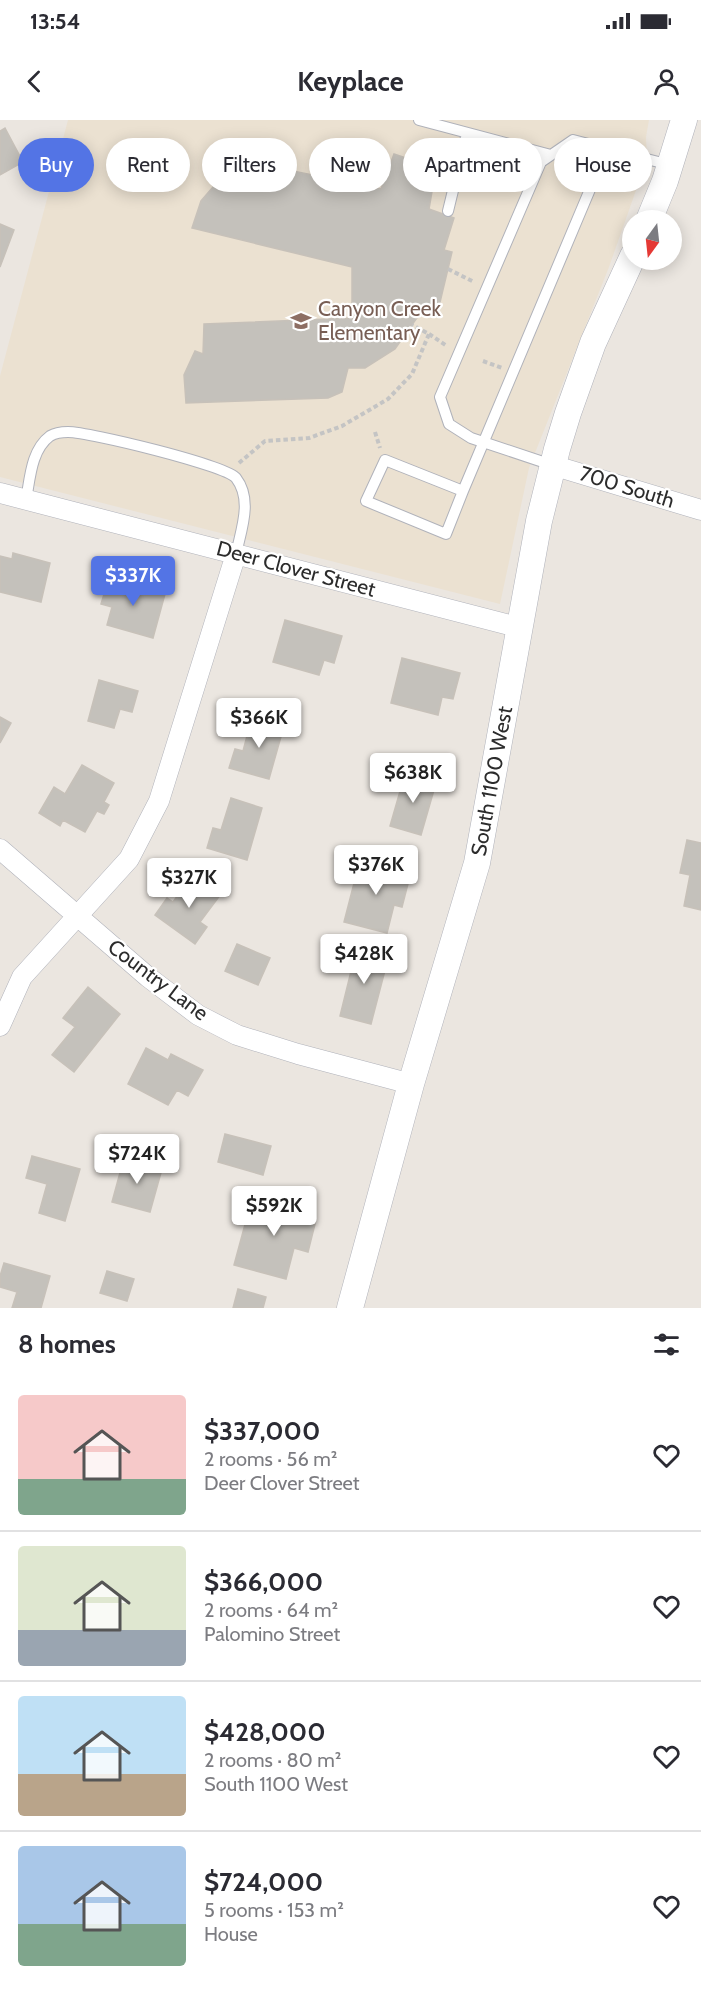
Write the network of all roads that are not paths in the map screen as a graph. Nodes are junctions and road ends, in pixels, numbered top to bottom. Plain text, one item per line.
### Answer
1 (419, 120) edge
2 (684, 120) edge
3 (467, 133) junction
4 (554, 153) edge
5 (551, 155) junction
6 (652, 160) edge
7 (670, 165) junction
8 (589, 192) edge
9 (654, 210) edge
10 (448, 211) dead end
11 (626, 270) edge
12 (483, 442) junction
13 (552, 465) junction
14 (463, 491) junction
15 (0, 493) edge
16 (26, 500) junction
17 (701, 510) edge
18 (236, 554) junction
19 (521, 628) junction
20 (0, 849) edge
21 (78, 916) junction
22 (0, 1026) edge
23 (411, 1084) junction
24 (350, 1308) edge

1 - 3 lane
2 - 7 street
3 - 5 lane
3 - 10 lane
4 - 5 lane
5 - 12 lane
6 - 7 lane
7 - 9 street
8 - 12 lane
11 - 13 street, South 1100 West
12 - 13 lane
12 - 14 lane
13 - 17 street, 700 South
13 - 19 street, South 1100 West
14 - 14 lane
15 - 16 street, Deer Clover Street
16 - 18 street, Deer Clover Street
16 - 18 lane
18 - 19 street, Deer Clover Street
18 - 21 street
19 - 23 street, South 1100 West
20 - 21 street, Country Lane
21 - 22 street
21 - 23 street, Country Lane
23 - 24 street, South 1100 West

